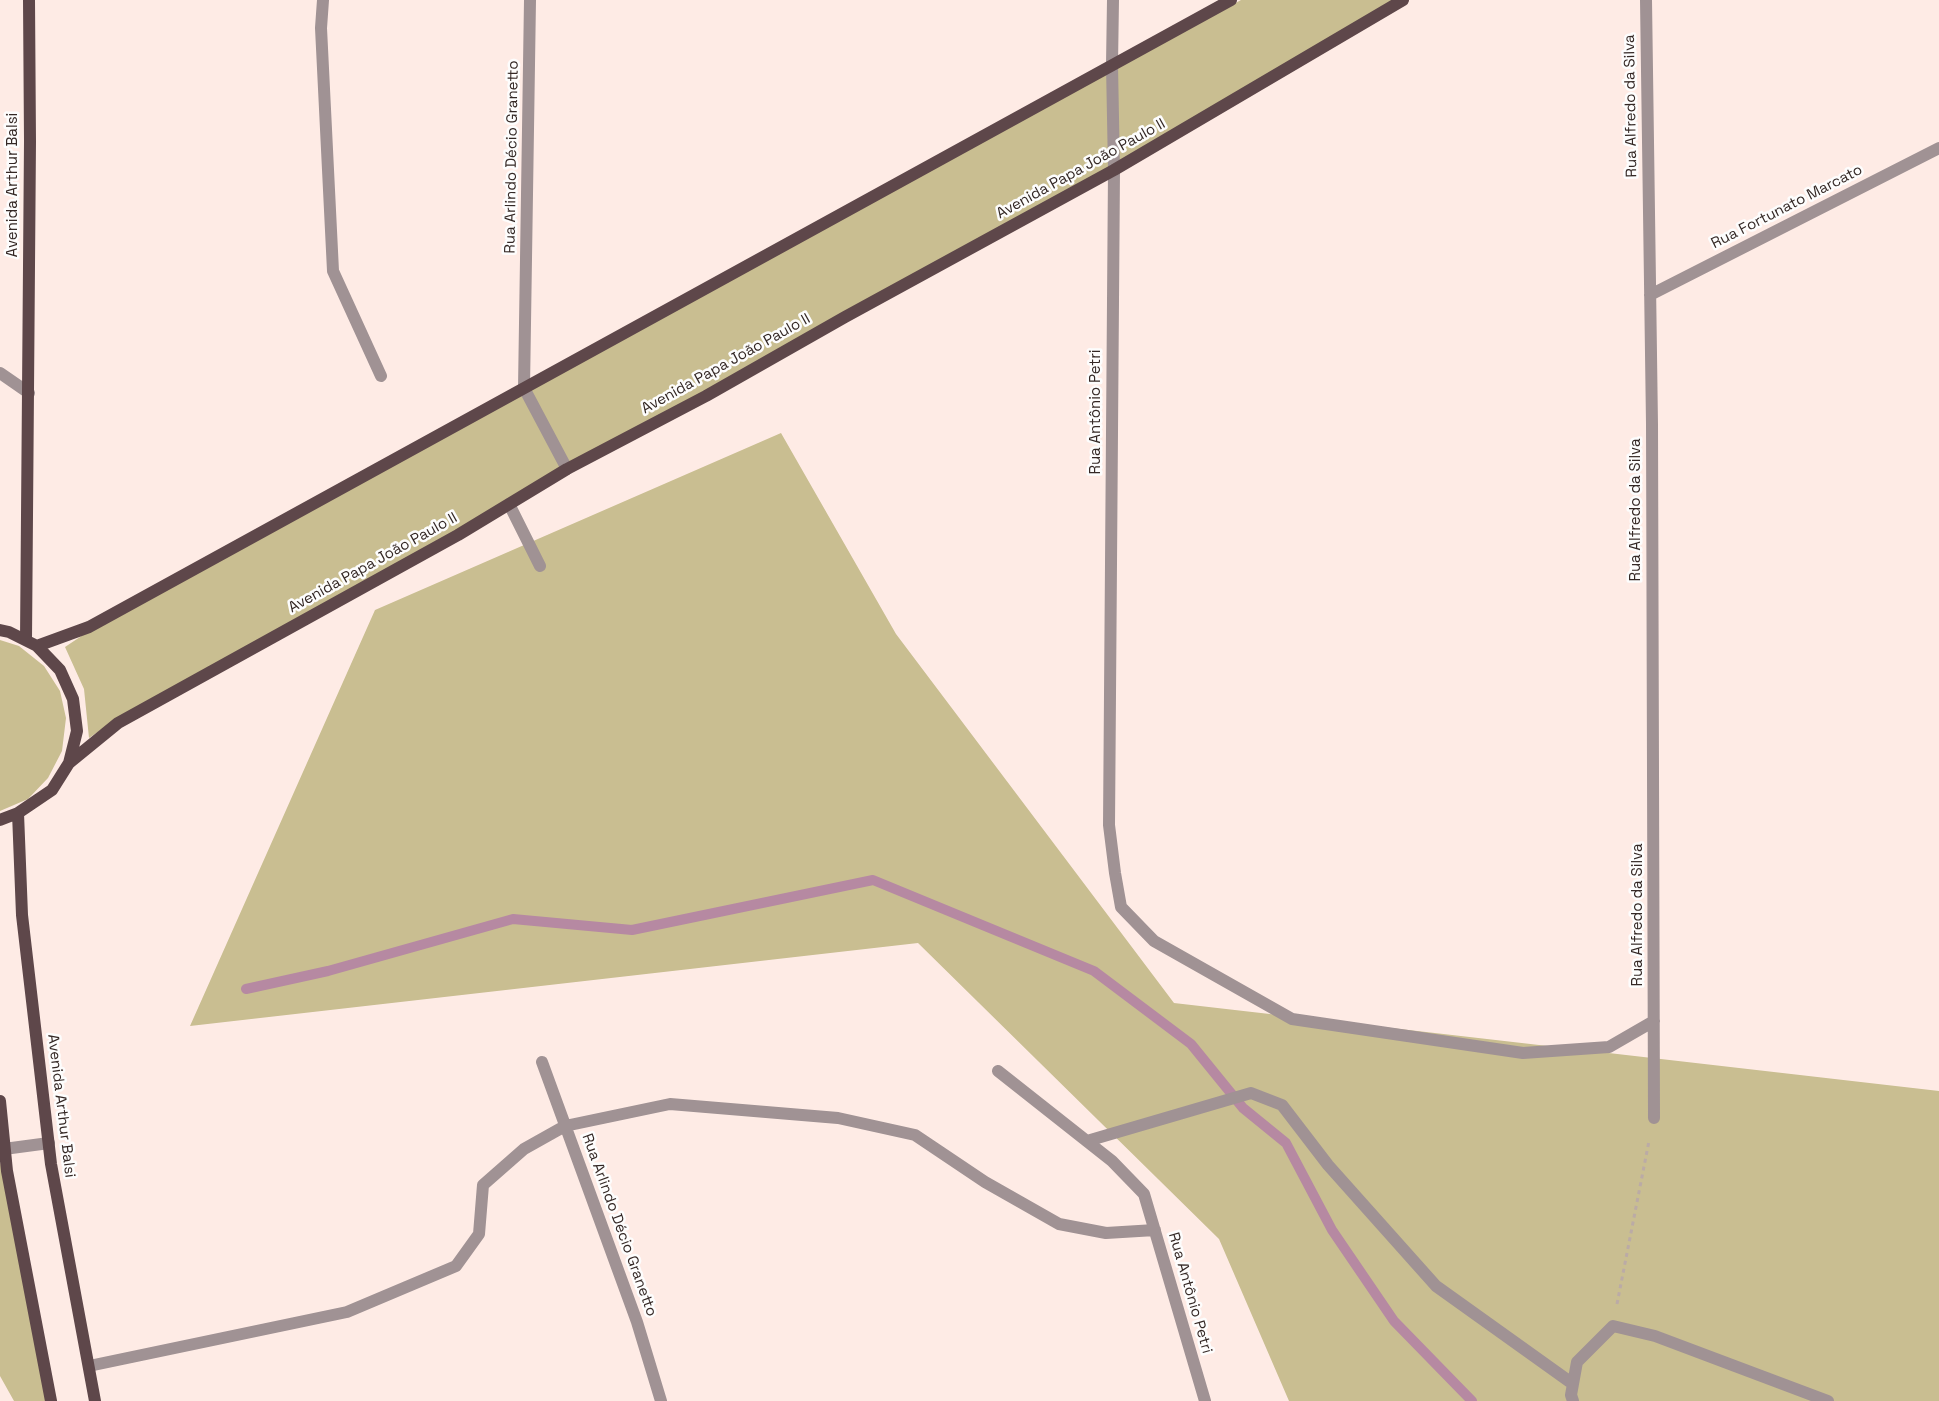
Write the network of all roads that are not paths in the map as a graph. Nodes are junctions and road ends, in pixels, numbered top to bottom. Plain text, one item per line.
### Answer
1 (29, 0) edge
2 (323, 0) edge
3 (530, 0) edge
4 (1113, 0) edge
5 (1231, 0) edge
6 (1403, 0) edge
7 (1646, 0) edge
8 (1112, 66) junction
9 (1939, 148) edge
10 (1114, 170) junction
11 (1650, 295) junction
12 (0, 373) edge
13 (381, 376) dead end
14 (524, 388) junction
15 (28, 393) junction
16 (567, 468) junction
17 (509, 504) junction
18 (540, 566) dead end
19 (0, 630) edge
20 (32, 643) junction
21 (69, 763) junction
22 (18, 813) junction
23 (0, 820) edge
24 (1654, 1021) junction
25 (542, 1062) dead end
26 (998, 1071) dead end
27 (0, 1101) edge
28 (1654, 1118) road end
29 (565, 1126) junction
30 (1087, 1141) junction
31 (49, 1144) junction
32 (2, 1151) edge
33 (1155, 1230) junction
34 (89, 1366) junction
35 (1573, 1384) junction
36 (51, 1401) edge
37 (95, 1401) edge
38 (661, 1401) edge
39 (1205, 1401) edge
40 (1573, 1401) edge
41 (1828, 1401) edge

1 - 15 main road, Avenida Arthur Balsi
2 - 13 street
3 - 14 street, Rua Arlindo Décio Granetto
4 - 8 street, Rua Antônio Petri
5 - 8 main road
6 - 10 main road, Avenida Papa João Paulo II
7 - 11 street, Rua Alfredo da Silva
8 - 10 street, Rua Antônio Petri
8 - 14 main road
9 - 11 street, Rua Fortunato Marcato
10 - 16 main road, Avenida Papa João Paulo II
10 - 24 street, Rua Antônio Petri
11 - 24 street, Rua Alfredo da Silva
12 - 15 street
14 - 16 street
14 - 20 main road
15 - 20 main road, Avenida Arthur Balsi
16 - 17 main road, Avenida Papa João Paulo II
17 - 18 street
17 - 21 main road, Avenida Papa João Paulo II
19 - 20 main road
20 - 21 main road
21 - 22 main road
22 - 23 main road
22 - 31 main road, Avenida Arthur Balsi
24 - 28 street, Rua Alfredo da Silva
25 - 29 street, Rua Arlindo Décio Granetto
26 - 30 street
27 - 32 main road
29 - 33 street
29 - 34 street
29 - 38 street, Rua Arlindo Décio Granetto
30 - 33 street, Rua Antônio Petri
30 - 35 street
31 - 32 street
31 - 34 main road, Avenida Arthur Balsi
32 - 36 main road
33 - 39 street, Rua Antônio Petri
34 - 37 main road, Avenida Arthur Balsi
35 - 40 street
35 - 41 street

